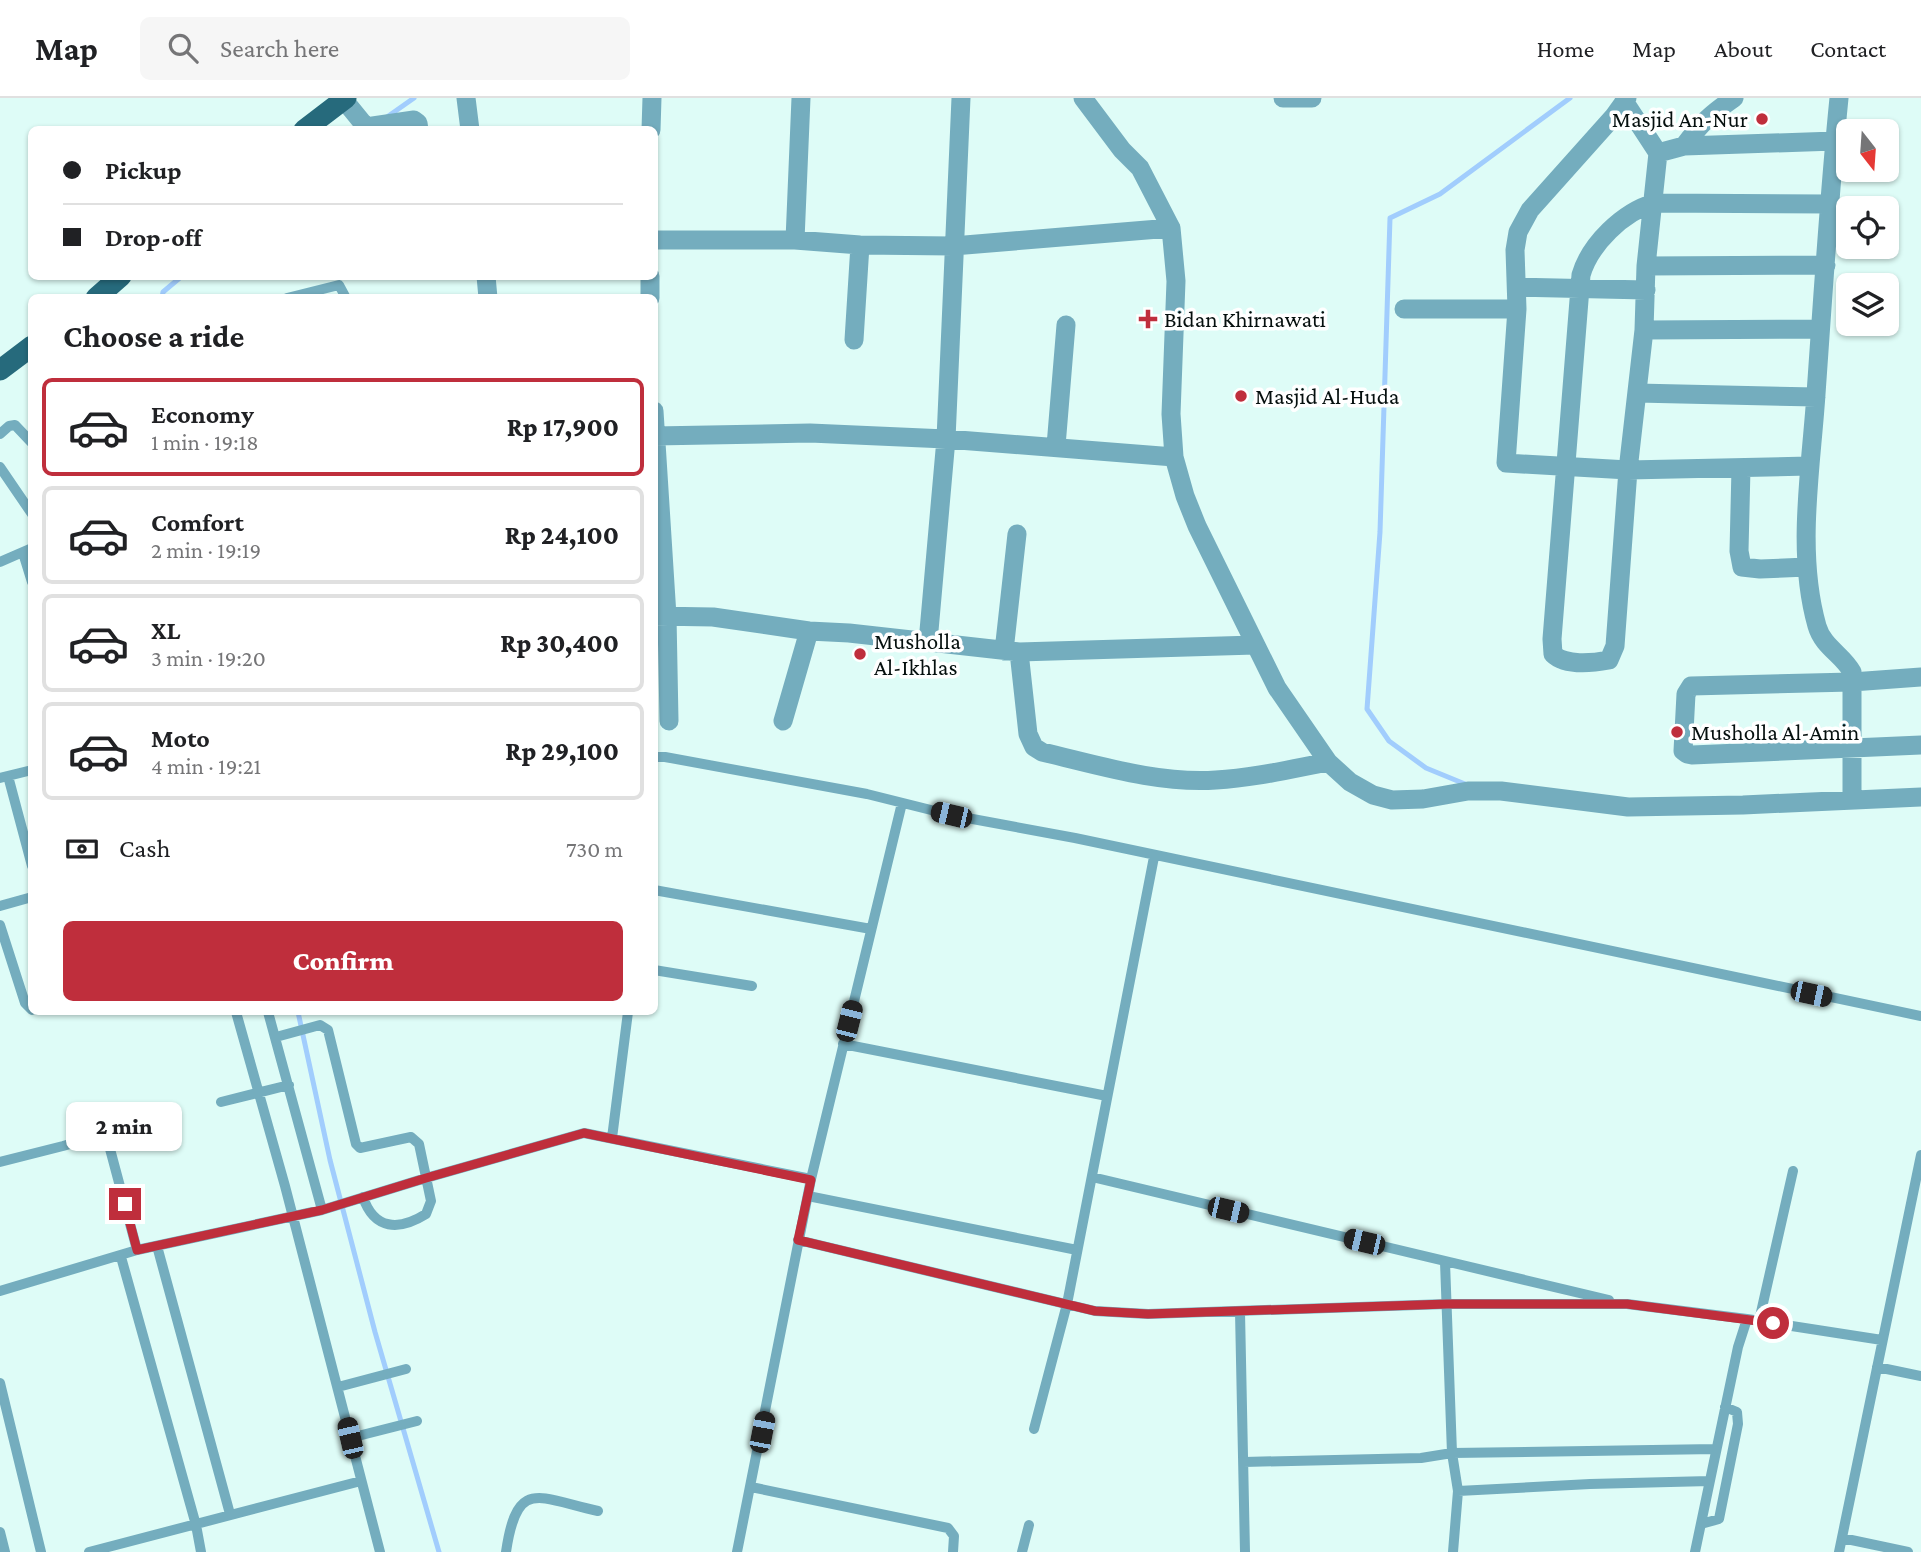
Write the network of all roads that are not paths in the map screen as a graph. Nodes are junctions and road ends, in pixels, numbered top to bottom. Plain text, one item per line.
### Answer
1 (466, 98) edge
2 (652, 98) edge
3 (801, 98) edge
4 (961, 98) edge
5 (1083, 98) edge
6 (1283, 98) edge
7 (1312, 98) edge
8 (1734, 98) edge
9 (1839, 98) edge
10 (345, 99) edge
11 (1625, 100) edge
12 (309, 126) edge
13 (365, 126) edge
14 (373, 126) edge
15 (418, 126) edge
16 (470, 126) edge
17 (651, 126) edge
18 (1835, 141) junction
19 (1684, 146) junction
20 (1658, 153) junction
21 (1654, 203) junction
22 (1829, 204) junction
23 (1171, 229) junction
24 (658, 240) edge
25 (795, 240) junction
26 (860, 245) junction
27 (953, 246) junction
28 (1826, 265) junction
29 (1646, 266) junction
30 (116, 280) edge
31 (1517, 287) junction
32 (1580, 288) junction
33 (1646, 290) junction
34 (101, 294) edge
35 (303, 294) edge
36 (344, 294) edge
37 (1404, 309) dead end
38 (1517, 309) junction
39 (1066, 325) dead end
40 (1820, 329) junction
41 (1644, 330) junction
42 (854, 340) dead end
43 (28, 349) edge
44 (0, 370) edge
45 (1637, 393) junction
46 (1816, 397) junction
47 (0, 434) edge
48 (658, 436) edge
49 (28, 439) edge
50 (946, 439) junction
51 (1056, 446) junction
52 (1174, 457) junction
53 (1809, 466) junction
54 (0, 467) edge
55 (1566, 467) junction
56 (1741, 468) junction
57 (1628, 470) junction
58 (28, 508) edge
59 (658, 526) edge
60 (1017, 534) dead end
61 (27, 551) edge
62 (0, 562) edge
63 (1807, 567) junction
64 (661, 616) edge
65 (809, 631) junction
66 (928, 642) junction
67 (1255, 645) junction
68 (1011, 652) junction
69 (1921, 677) edge
70 (1852, 682) junction
71 (669, 721) dead end
72 (783, 721) dead end
73 (1921, 745) edge
74 (1852, 749) junction
75 (658, 757) edge
76 (1328, 762) junction
77 (28, 771) edge
78 (4, 777) edge
79 (1921, 797) edge
80 (1853, 800) junction
81 (902, 803) junction
82 (28, 853) edge
83 (1154, 857) junction
84 (658, 891) edge
85 (28, 898) edge
86 (0, 906) edge
87 (0, 925) edge
88 (871, 929) junction
89 (658, 971) edge
90 (752, 986) dead end
91 (28, 1006) edge
92 (237, 1015) edge
93 (269, 1015) edge
94 (628, 1015) edge
95 (1921, 1016) edge
96 (276, 1037) junction
97 (843, 1044) junction
98 (289, 1085) junction
99 (260, 1092) junction
100 (1107, 1096) junction
101 (221, 1102) dead end
102 (162, 1117) dead end
103 (106, 1134) junction
104 (612, 1138) junction
105 (1921, 1156) edge
106 (0, 1162) edge
107 (1793, 1171) dead end
108 (1092, 1177) junction
109 (426, 1178) junction
110 (811, 1180) junction
111 (808, 1196) junction
112 (363, 1197) junction
113 (322, 1210) junction
114 (293, 1217) junction
115 (798, 1240) junction
116 (157, 1246) junction
117 (137, 1250) junction
118 (1077, 1250) junction
119 (121, 1257) junction
120 (1446, 1262) junction
121 (0, 1291) edge
122 (1067, 1304) junction
123 (1447, 1304) junction
124 (1627, 1304) junction
125 (1240, 1312) junction
126 (1747, 1319) junction
127 (1759, 1321) junction
128 (1882, 1340) junction
129 (1877, 1367) junction
130 (405, 1369) dead end
131 (1921, 1376) edge
132 (0, 1383) edge
133 (338, 1387) junction
134 (1725, 1407) junction
135 (417, 1421) dead end
136 (1034, 1429) dead end
137 (350, 1438) junction
138 (1716, 1449) junction
139 (1452, 1453) junction
140 (1244, 1462) junction
141 (361, 1481) junction
142 (1710, 1481) junction
143 (751, 1486) junction
144 (1458, 1491) junction
145 (598, 1511) dead end
146 (230, 1514) junction
147 (1701, 1524) junction
148 (196, 1525) junction
149 (1029, 1525) dead end
150 (0, 1532) edge
151 (1842, 1538) junction
152 (5, 1552) edge
153 (41, 1552) edge
154 (89, 1552) edge
155 (201, 1552) edge
156 (380, 1552) edge
157 (506, 1552) edge
158 (737, 1552) edge
159 (953, 1552) edge
160 (1022, 1552) edge
161 (1245, 1552) edge
162 (1453, 1552) edge
163 (1695, 1552) edge
164 (1839, 1552) edge
165 (1908, 1552) edge

1 - 16 street
2 - 17 street
3 - 25 street
4 - 27 street
5 - 23 street
6 - 7 street
8 - 19 street
9 - 18 street
10 - 12 main road
10 - 13 street
11 - 20 street
11 - 31 street
14 - 15 street
18 - 19 street
18 - 22 street
19 - 20 street
20 - 21 street
21 - 22 street
21 - 29 street
21 - 32 street
22 - 28 street
23 - 27 street
23 - 52 street
24 - 25 street
25 - 26 street
26 - 27 street
26 - 42 street
27 - 50 street
28 - 29 street
28 - 40 street
29 - 33 street
30 - 34 main road
31 - 32 street
31 - 38 street
32 - 33 street
32 - 55 street
33 - 41 street
35 - 36 lane
37 - 38 street
38 - 55 street
39 - 51 street
40 - 41 street
40 - 46 street
41 - 45 street
43 - 44 main road
45 - 46 street
45 - 57 street
46 - 53 street
47 - 49 lane
48 - 50 street
50 - 51 street
50 - 66 street
51 - 52 street
52 - 67 street
53 - 56 street
53 - 63 street
54 - 58 lane
55 - 57 street
55 - 57 street
56 - 57 street
56 - 63 street
59 - 64 street
60 - 68 street
61 - 62 lane
63 - 70 street
64 - 65 street
64 - 71 street
65 - 66 street
65 - 72 street
66 - 68 street
67 - 68 street
67 - 76 street
68 - 76 street
69 - 70 street
70 - 74 street
70 - 74 street
73 - 74 street
74 - 80 street
75 - 81 lane
76 - 80 street
77 - 78 lane
78 - 82 lane
79 - 80 street
81 - 83 lane
81 - 88 lane
83 - 95 lane
83 - 100 lane
84 - 88 lane
85 - 86 lane
87 - 91 lane
88 - 97 lane
89 - 90 lane
92 - 99 lane
93 - 96 lane
94 - 104 lane
96 - 98 lane
96 - 109 lane
97 - 100 lane
97 - 110 lane
98 - 99 lane
98 - 113 lane
99 - 101 lane
99 - 114 lane
100 - 108 lane
102 - 103 lane
103 - 106 lane
103 - 117 lane
104 - 109 lane
104 - 110 lane
105 - 128 lane
107 - 127 lane
108 - 118 lane
108 - 120 lane
109 - 112 lane
109 - 112 lane
110 - 111 lane
111 - 115 lane
111 - 118 lane
112 - 113 lane
113 - 114 lane
114 - 116 lane
114 - 133 lane
115 - 122 lane
115 - 143 lane
116 - 117 lane
116 - 146 lane
117 - 119 lane
118 - 122 lane
119 - 121 lane
119 - 148 lane
120 - 123 lane
120 - 124 lane
122 - 125 lane
122 - 136 lane
123 - 124 lane
123 - 125 lane
123 - 139 lane
124 - 126 lane
125 - 140 lane
126 - 127 lane
126 - 134 lane
127 - 128 lane
128 - 129 lane
129 - 131 lane
129 - 151 lane
130 - 133 lane
132 - 153 lane
133 - 137 lane
134 - 138 lane
134 - 147 lane
135 - 137 lane
137 - 141 lane
138 - 139 lane
138 - 142 lane
139 - 140 lane
139 - 144 lane
140 - 161 lane
141 - 146 lane
141 - 156 lane
142 - 144 lane
142 - 147 lane
143 - 158 lane
143 - 159 lane
144 - 162 lane
145 - 157 lane
146 - 148 lane
147 - 163 lane
148 - 154 lane
148 - 155 lane
149 - 160 lane
150 - 152 lane
151 - 164 lane
151 - 165 lane

